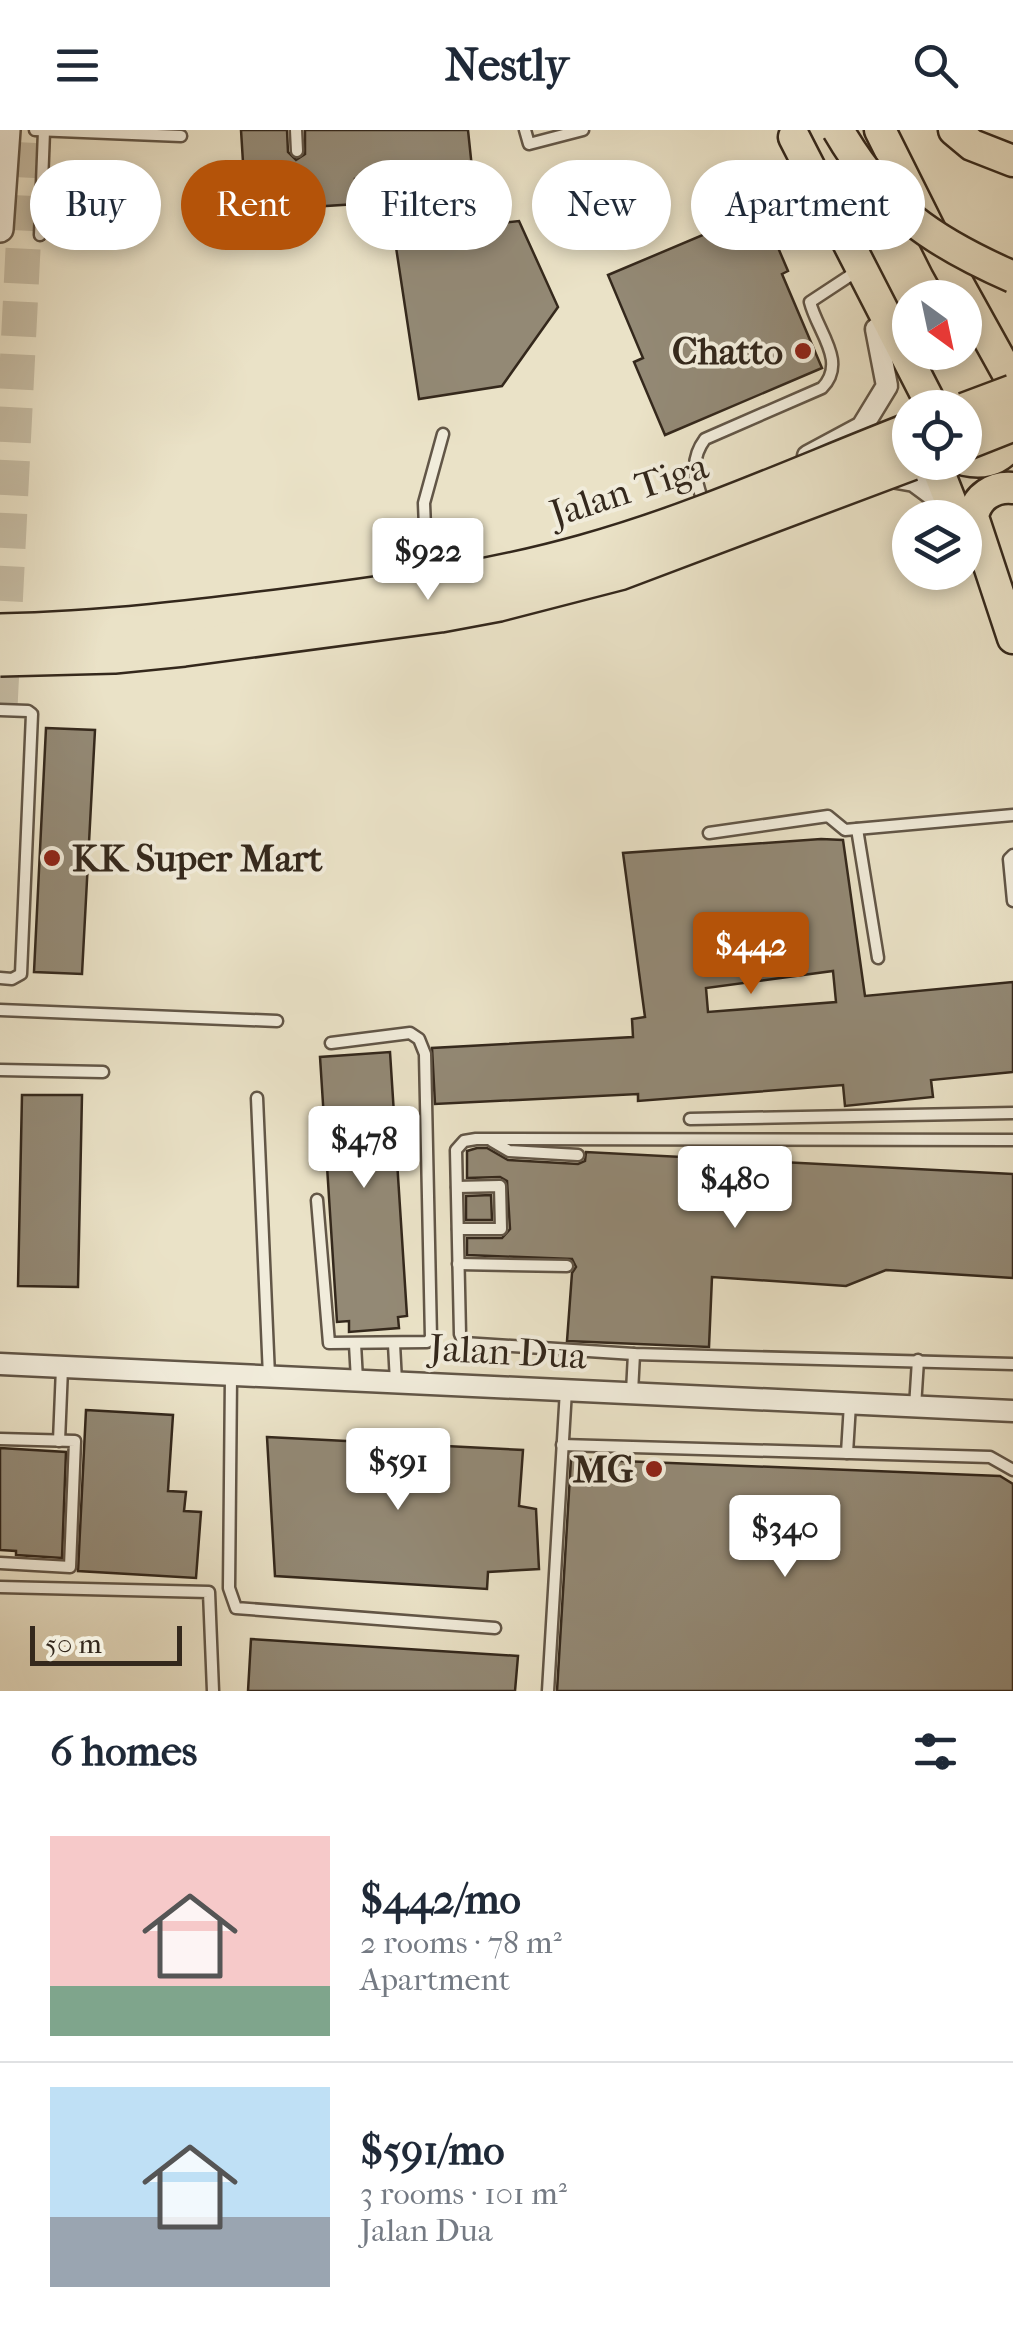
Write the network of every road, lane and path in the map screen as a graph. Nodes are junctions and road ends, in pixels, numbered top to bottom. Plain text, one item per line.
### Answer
1 (7, 130) edge
2 (296, 130) edge
3 (525, 130) edge
4 (583, 130) edge
5 (838, 130) edge
6 (880, 130) edge
7 (954, 130) edge
8 (40, 131) edge
9 (793, 134) edge
10 (180, 136) dead end
11 (297, 151) dead end
12 (40, 160) edge
13 (1013, 161) edge
14 (0, 229) edge
15 (946, 262) junction
16 (851, 275) junction
17 (1013, 277) edge
18 (954, 280) edge
19 (876, 328) junction
20 (982, 350) edge
21 (1013, 383) edge
22 (905, 390) edge
23 (925, 390) edge
24 (1013, 393) edge
25 (982, 404) edge
26 (1013, 429) edge
27 (443, 434) dead end
28 (982, 437) edge
29 (892, 438) edge
30 (982, 462) edge
31 (892, 469) edge
32 (1013, 488) edge
33 (935, 500) edge
34 (704, 505) junction
35 (982, 577) edge
36 (427, 578) junction
37 (0, 623) edge
38 (0, 632) edge
39 (1013, 638) edge
40 (1013, 652) edge
41 (0, 661) edge
42 (0, 710) edge
43 (1013, 815) edge
44 (858, 829) junction
45 (709, 833) dead end
46 (1013, 855) edge
47 (1013, 901) edge
48 (878, 958) dead end
49 (0, 978) edge
50 (0, 1010) edge
51 (277, 1022) dead end
52 (331, 1043) dead end
53 (0, 1070) edge
54 (103, 1072) dead end
55 (257, 1098) dead end
56 (1013, 1114) edge
57 (690, 1120) dead end
58 (488, 1139) junction
59 (1013, 1140) edge
60 (578, 1155) dead end
61 (457, 1187) junction
62 (317, 1200) dead end
63 (458, 1229) junction
64 (458, 1264) junction
65 (566, 1266) dead end
66 (356, 1344) junction
67 (394, 1344) junction
68 (634, 1354) junction
69 (918, 1360) junction
70 (0, 1364) edge
71 (1013, 1364) edge
72 (62, 1367) junction
73 (232, 1375) junction
74 (270, 1376) junction
75 (357, 1380) junction
76 (396, 1382) junction
77 (566, 1390) junction
78 (632, 1393) junction
79 (850, 1403) junction
80 (915, 1406) junction
81 (1013, 1411) edge
82 (0, 1439) edge
83 (59, 1440) junction
84 (562, 1445) junction
85 (848, 1452) junction
86 (1013, 1470) edge
87 (0, 1562) edge
88 (0, 1587) edge
89 (0, 1596) edge
90 (495, 1628) dead end
91 (213, 1691) edge
92 (548, 1691) edge

1 - 14 street
2 - 11 lane
3 - 4 lane
5 - 17 main road, bridge
6 - 15 main road
7 - 13 main road
8 - 10 lane
8 - 12 lane
9 - 16 main road
9 - 23 main road
15 - 18 main road
15 - 21 main road
16 - 19 main road
16 - 34 lane
19 - 22 main road
19 - 34 street, Jalan Tiga
20 - 26 main road
24 - 25 highway, bridge
26 - 28 highway, bridge
26 - 30 main road
27 - 36 lane
29 - 38 highway, bridge
31 - 41 highway, bridge
32 - 39 main road
33 - 41 street, Jalan Tiga
34 - 36 street, Jalan Tiga
35 - 40 main road
36 - 37 street, Jalan Tiga
42 - 49 lane
43 - 44 lane
44 - 45 lane
44 - 48 lane
46 - 47 lane
50 - 51 lane
52 - 67 lane
53 - 54 lane
55 - 74 lane
56 - 57 lane
58 - 59 lane
58 - 60 lane
58 - 61 lane
61 - 63 lane
61 - 63 lane
62 - 66 lane
63 - 64 lane
64 - 65 lane
64 - 68 lane
66 - 67 lane
66 - 75 lane
67 - 76 lane
68 - 69 lane
68 - 78 lane
69 - 71 lane
69 - 80 lane
70 - 72 street, Jalan Dua
72 - 73 street, Jalan Dua
72 - 83 lane
73 - 74 street, Jalan Dua
73 - 90 lane
74 - 75 street, Jalan Dua
75 - 76 street, Jalan Dua
76 - 77 street, Jalan Dua
77 - 78 street, Jalan Dua
77 - 84 lane
78 - 79 street, Jalan Dua
79 - 80 street, Jalan Dua
79 - 85 lane
80 - 81 street, Jalan Dua
82 - 83 lane
83 - 87 lane
84 - 85 lane
84 - 92 lane
85 - 86 lane
88 - 89 lane
88 - 91 lane

